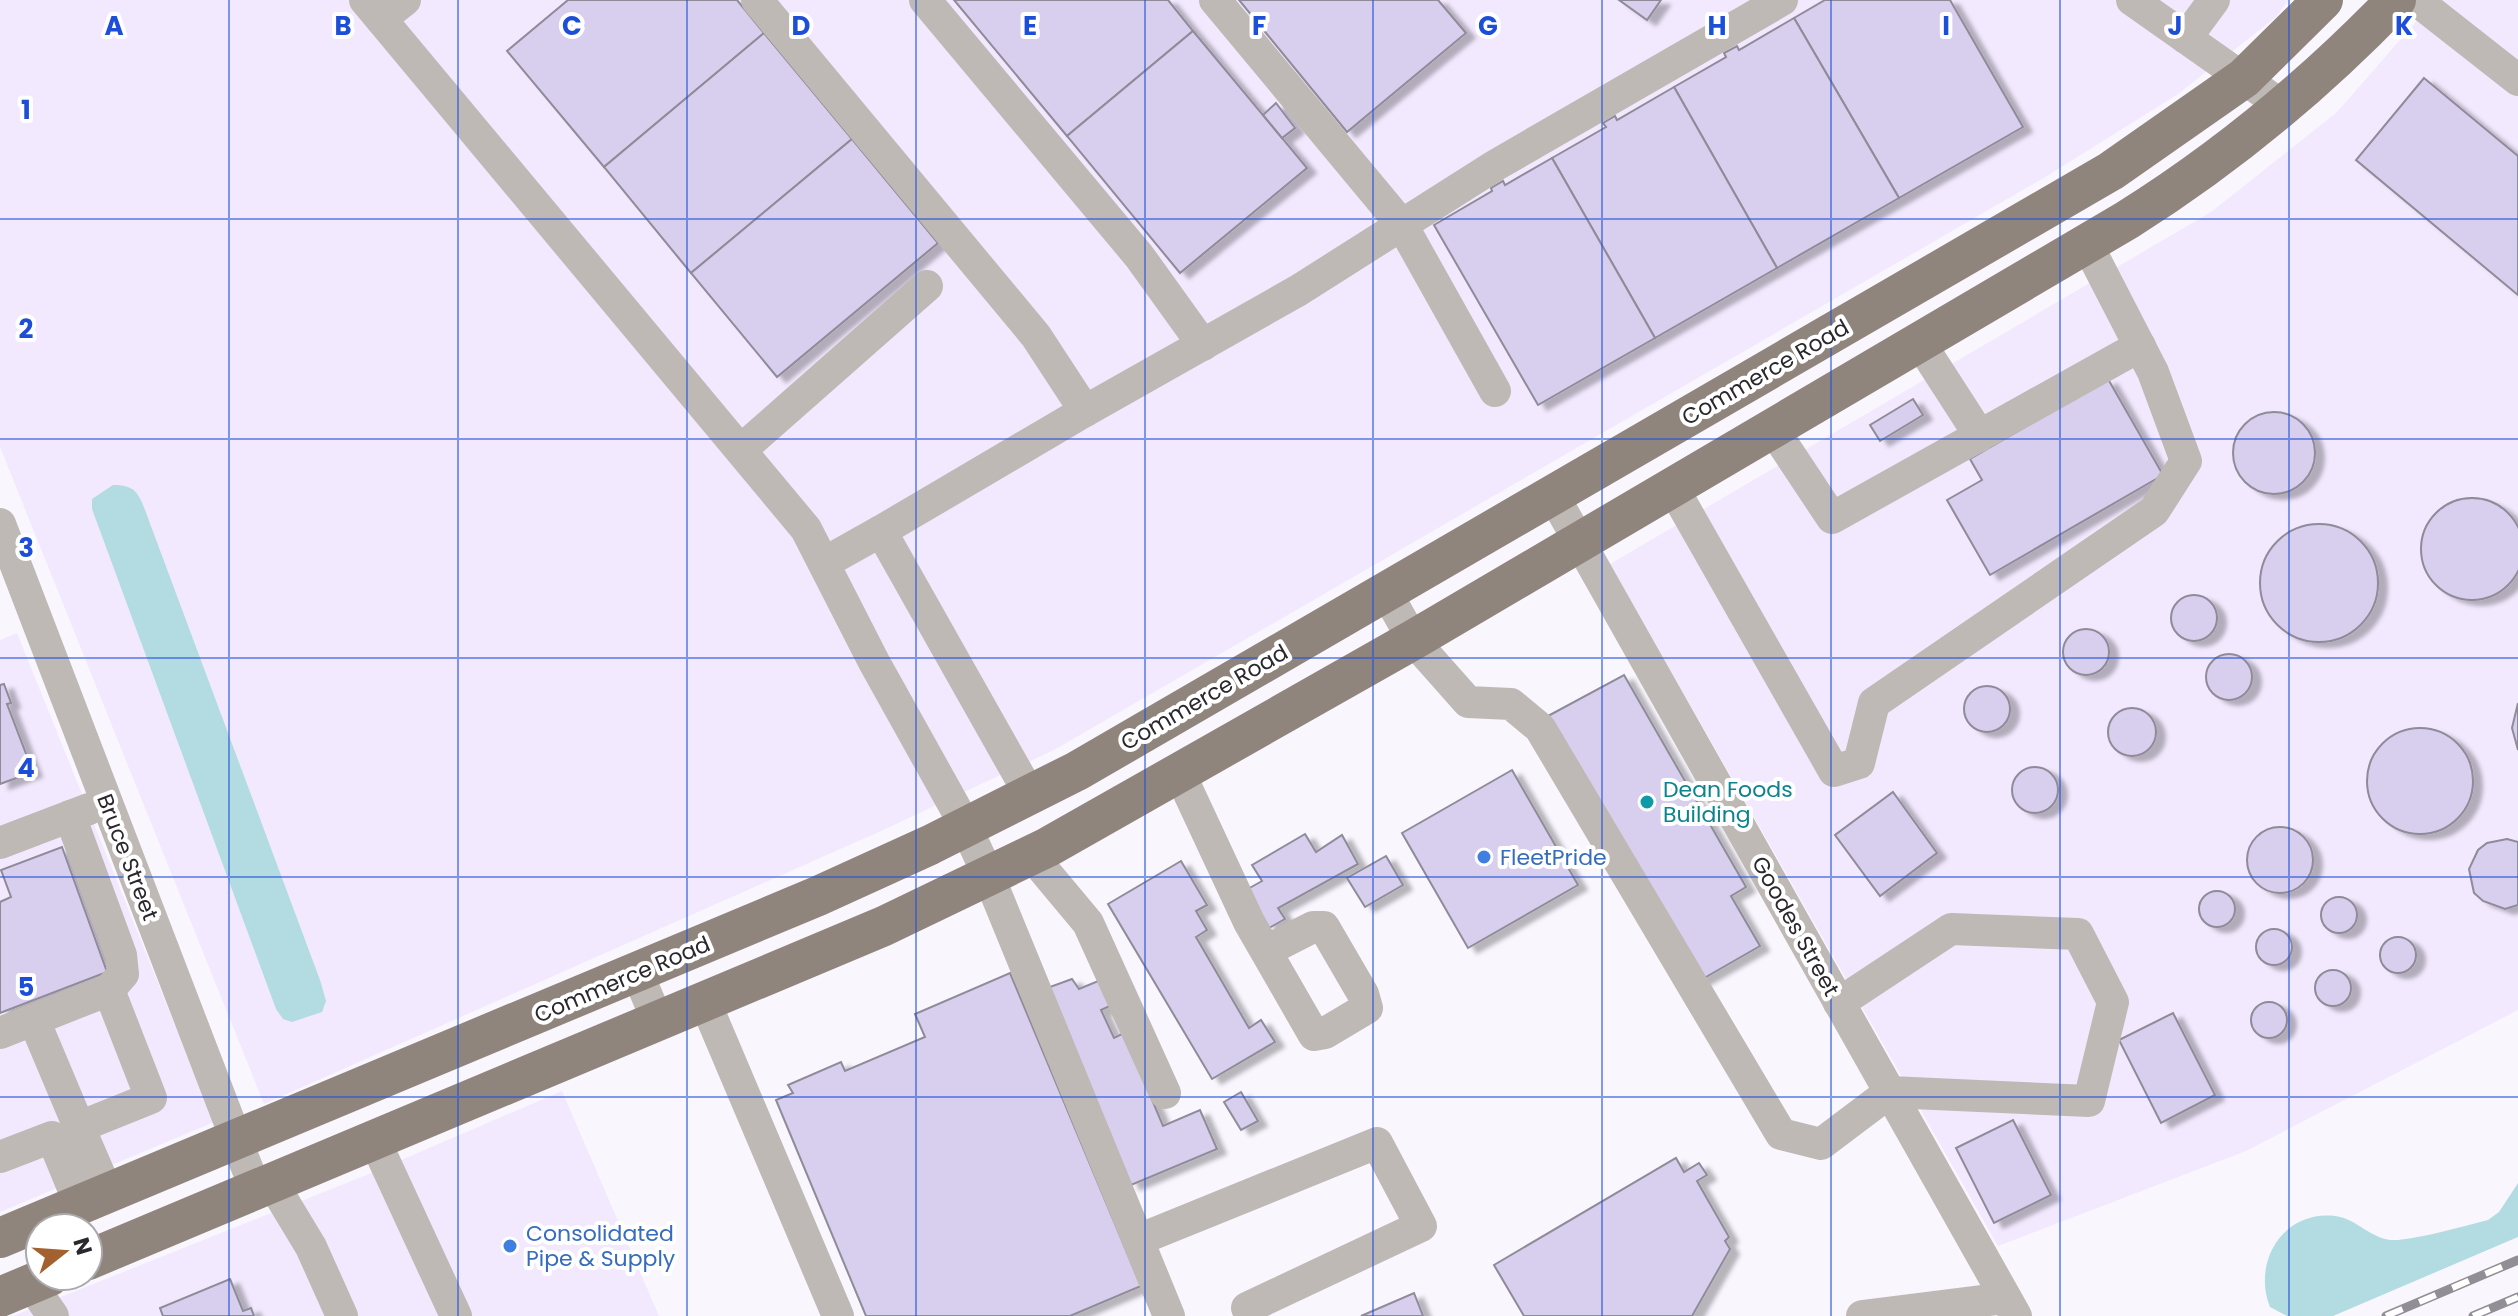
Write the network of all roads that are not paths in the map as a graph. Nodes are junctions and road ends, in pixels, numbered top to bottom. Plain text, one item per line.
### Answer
1 (757, 0) edge
2 (925, 0) edge
3 (1215, 0) edge
4 (1782, 0) edge
5 (2132, 0) edge
6 (2214, 0) edge
7 (2323, 0) edge
8 (2396, 0) edge
9 (2416, 0) edge
10 (384, 6) edge
11 (2186, 38) junction
12 (2244, 78) junction
13 (2518, 80) edge
14 (2284, 107) junction
15 (1402, 225) junction
16 (2087, 244) junction
17 (927, 286) dead end
18 (1920, 343) junction
19 (1203, 345) junction
20 (2140, 346) junction
21 (1495, 391) dead end
22 (1085, 411) junction
23 (1773, 429) junction
24 (1980, 436) junction
25 (741, 450) junction
26 (1673, 488) junction
27 (1553, 495) junction
28 (0, 524) edge
29 (881, 531) junction
30 (1580, 542) junction
31 (824, 563) junction
32 (1386, 592) junction
33 (1413, 640) junction
34 (1180, 774) junction
35 (1030, 795) junction
36 (107, 801) junction
37 (70, 816) junction
38 (966, 827) junction
39 (0, 843) edge
40 (1032, 856) junction
41 (989, 877) junction
42 (1266, 951) dead end
43 (637, 972) junction
44 (109, 990) junction
45 (705, 1002) junction
46 (1839, 1003) junction
47 (34, 1020) junction
48 (658, 1022) junction
49 (0, 1033) edge
50 (1890, 1092) junction
51 (1165, 1093) dead end
52 (79, 1127) junction
53 (237, 1140) junction
54 (375, 1141) junction
55 (0, 1157) edge
56 (264, 1187) junction
57 (94, 1200) junction
58 (0, 1238) edge
59 (1138, 1240) junction
60 (104, 1253) edge
61 (2011, 1307) edge
62 (1247, 1308) dead end
63 (342, 1316) edge
64 (456, 1316) edge
65 (838, 1316) edge
66 (1169, 1316) edge
67 (1862, 1316) edge

1 - 22 street
2 - 19 street
3 - 15 street
4 - 15 street
5 - 11 street
6 - 11 street
7 - 12 main road, Commerce Road
8 - 14 main road
9 - 13 street
10 - 25 street
11 - 12 street
12 - 14 street
12 - 27 main road, Commerce Road
14 - 16 main road
15 - 19 street
15 - 21 street
16 - 18 main road
16 - 20 street
17 - 25 street
18 - 23 main road
18 - 24 street
19 - 22 street
20 - 24 street
20 - 26 street
22 - 29 street
23 - 24 street
23 - 26 main road
25 - 31 street
26 - 30 main road
27 - 30 street, Goodes Street
27 - 32 main road, Commerce Road
28 - 36 street, Bruce Street
29 - 31 street
29 - 35 street
30 - 33 main road
30 - 46 street, Goodes Street
31 - 38 street
32 - 33 street
32 - 35 main road, Commerce Road
33 - 34 main road
33 - 50 street
34 - 40 main road
34 - 42 street
35 - 38 main road, Commerce Road
36 - 37 street
36 - 53 street, Bruce Street
37 - 39 street
37 - 44 street
38 - 41 street
38 - 43 main road, Commerce Road
40 - 41 main road
40 - 51 street
41 - 45 main road
41 - 59 street
43 - 48 street
43 - 53 main road, Commerce Road
44 - 47 street
44 - 52 street
45 - 48 main road
45 - 65 street
46 - 50 street, Goodes Street
46 - 50 street
47 - 49 street
47 - 52 street
48 - 54 main road
50 - 61 street, Goodes Street
52 - 57 street
53 - 56 street, Bruce Street
53 - 57 main road, Commerce Road
54 - 56 main road
54 - 64 street
55 - 57 street
56 - 60 main road
56 - 63 street, Bruce Street
57 - 58 main road, Commerce Road
59 - 62 street
59 - 66 street
61 - 67 street

